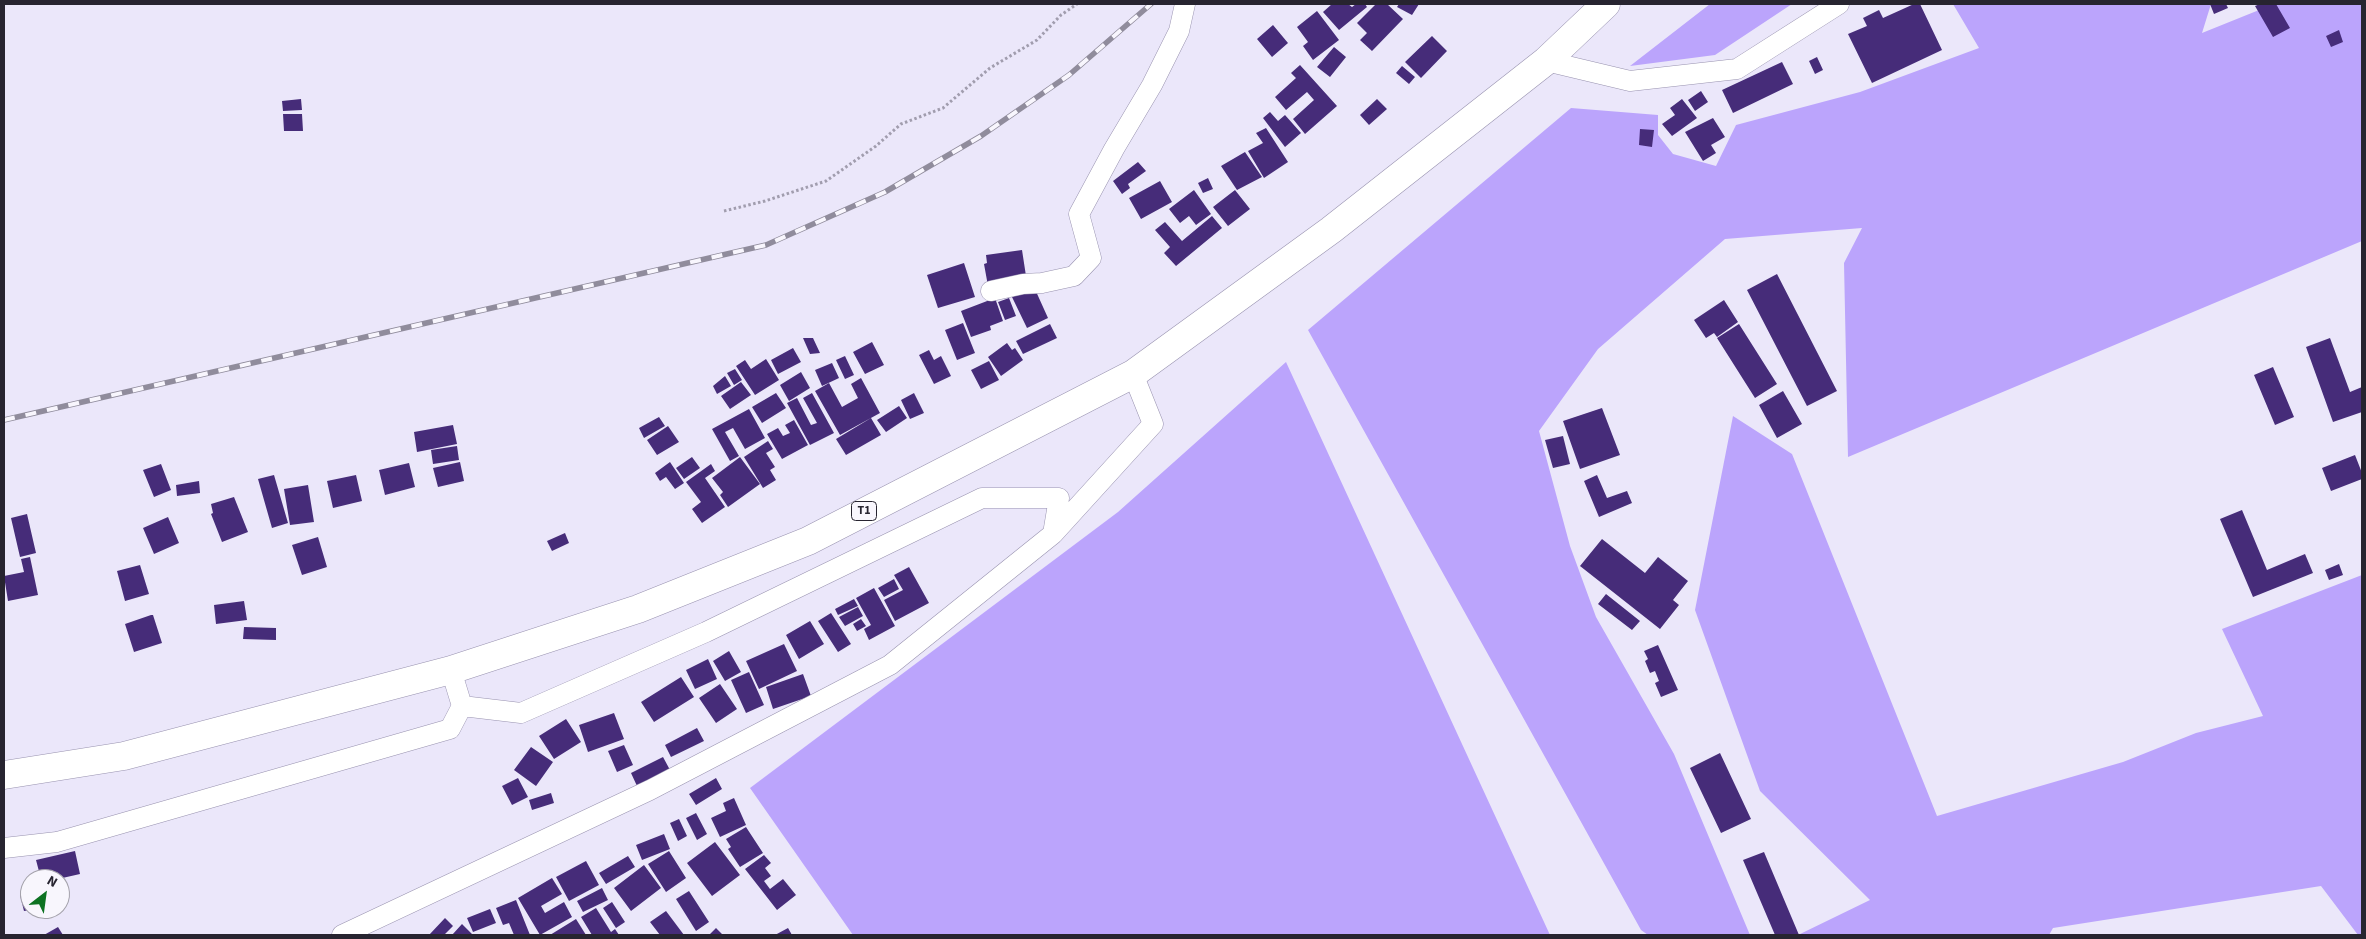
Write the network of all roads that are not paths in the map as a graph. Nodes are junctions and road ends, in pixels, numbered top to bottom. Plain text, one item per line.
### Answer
1 (1185, 4) edge
2 (1606, 4) edge
3 (1839, 4) edge
4 (1546, 61) junction
5 (991, 291) dead end
6 (1133, 374) junction
7 (1053, 534) junction
8 (451, 670) junction
9 (462, 706) junction
10 (4, 775) edge
11 (4, 848) edge
12 (342, 935) edge

1 - 5 street
2 - 4 highway, T1
3 - 4 street
4 - 6 highway, T1
6 - 7 street
6 - 8 highway, T1
7 - 9 street
7 - 12 street
8 - 9 street
8 - 10 highway, T1
9 - 11 street

